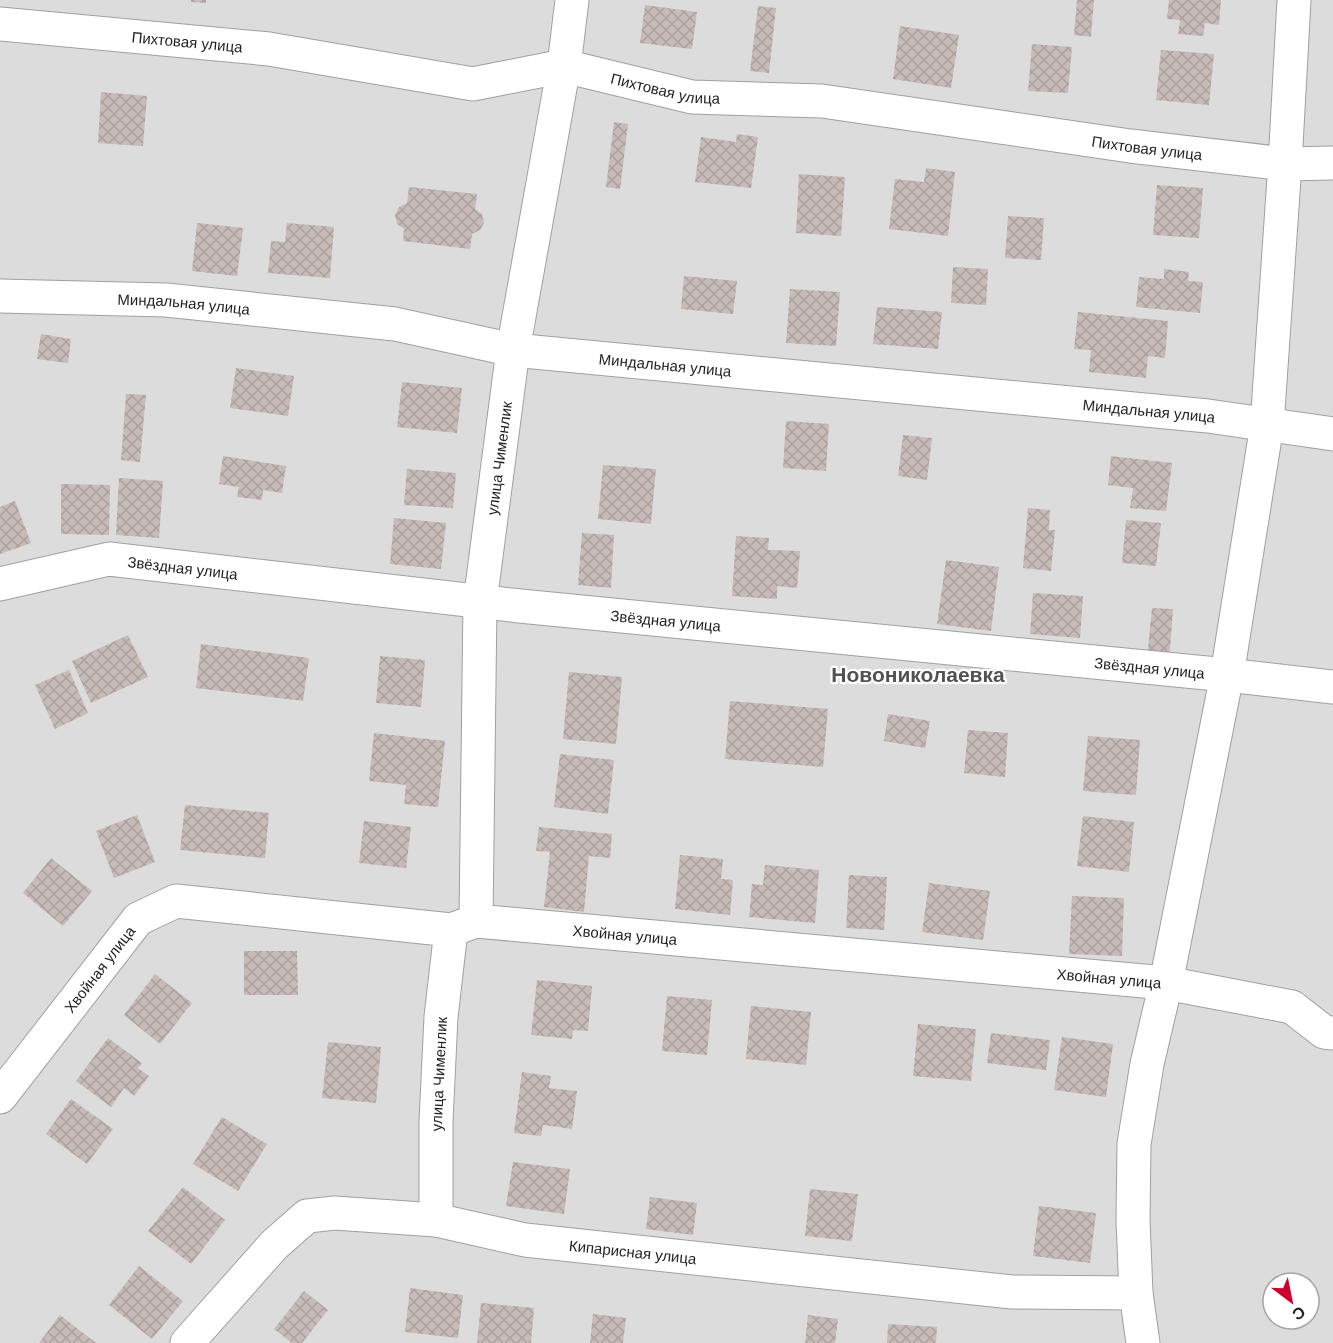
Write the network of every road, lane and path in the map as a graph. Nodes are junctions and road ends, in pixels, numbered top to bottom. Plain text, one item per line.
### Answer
1 (572, 0) edge
2 (1294, 0) edge
3 (0, 24) edge
4 (564, 66) junction
5 (1333, 163) edge
6 (1285, 164) junction
7 (0, 296) edge
8 (513, 350) junction
9 (1267, 425) junction
10 (1333, 434) edge
11 (0, 584) edge
12 (480, 602) junction
13 (1227, 675) junction
14 (1333, 687) edge
15 (464, 926) junction
16 (1166, 983) junction
17 (1333, 1033) edge
18 (0, 1097) edge
19 (436, 1220) junction
20 (1136, 1293) junction
21 (187, 1343) edge
22 (1143, 1343) edge

1 - 4 street, улица Чименлик
2 - 6 street
3 - 4 street, Пихтовая улица
4 - 6 street, Пихтовая улица
4 - 8 street, улица Чименлик
5 - 6 street, Пихтовая улица
6 - 9 street
7 - 8 street, Миндальная улица
8 - 9 street, Миндальная улица
8 - 12 street, улица Чименлик
9 - 10 street, Миндальная улица
9 - 13 street
11 - 12 street, Звёздная улица
12 - 13 street, Звёздная улица
12 - 15 street, улица Чименлик
13 - 14 street, Звёздная улица
13 - 16 street
15 - 16 street, Хвойная улица
15 - 18 street, Хвойная улица
15 - 19 street, улица Чименлик
16 - 17 street, Хвойная улица
16 - 20 street
19 - 20 street, Кипарисная улица
19 - 21 street, Кипарисная улица
20 - 22 street

